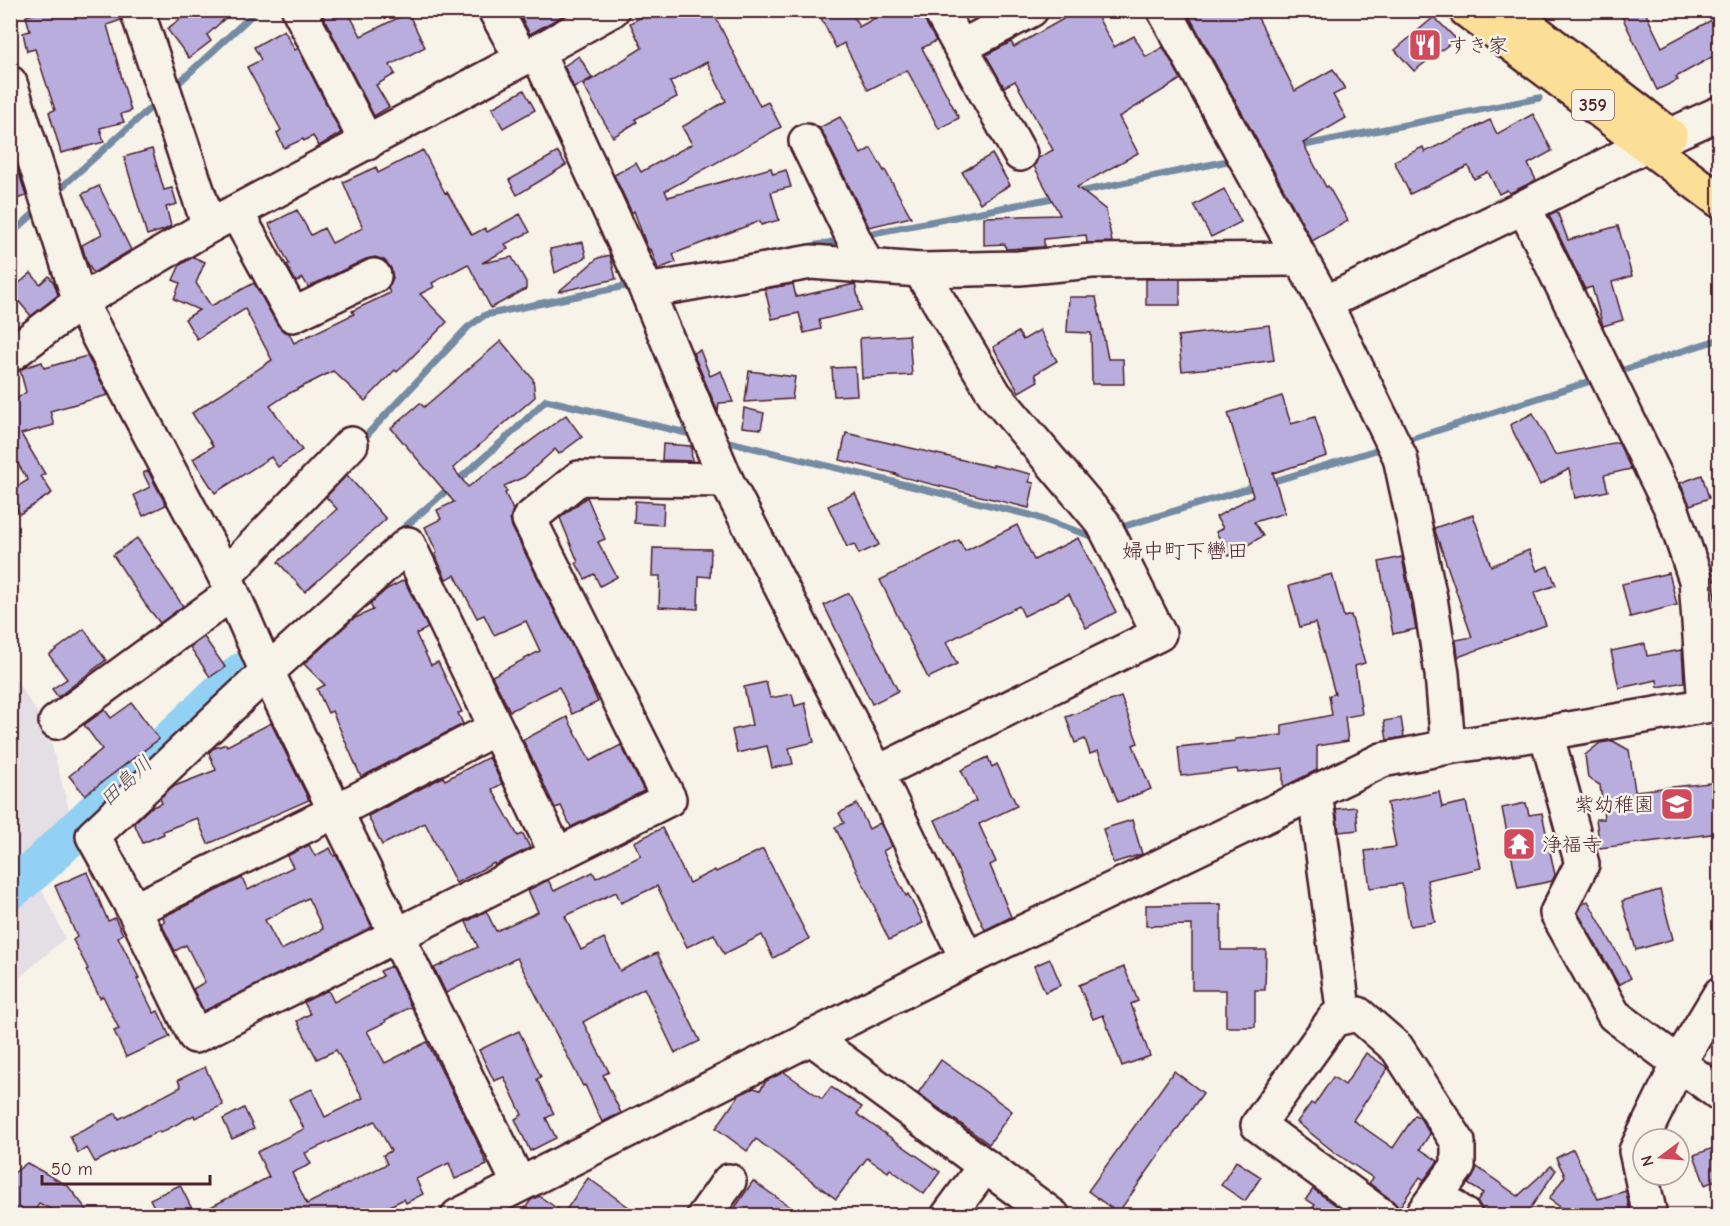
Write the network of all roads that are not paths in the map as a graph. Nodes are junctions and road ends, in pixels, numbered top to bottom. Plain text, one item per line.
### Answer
1 (299, 10) edge
2 (495, 10) edge
3 (612, 10) edge
4 (940, 10) edge
5 (1031, 10) edge
6 (1164, 10) edge
7 (1466, 10) edge
8 (1508, 10) edge
9 (145, 14) edge
10 (961, 47) junction
11 (530, 56) junction
12 (11, 88) edge
13 (1719, 113) edge
14 (1658, 140) junction
15 (806, 141) dead end
16 (367, 143) junction
17 (1020, 154) dead end
18 (1719, 172) edge
19 (1719, 201) edge
20 (1524, 207) junction
21 (222, 219) junction
22 (1300, 259) junction
23 (867, 266) junction
24 (920, 270) junction
25 (374, 276) dead end
26 (647, 291) junction
27 (80, 302) junction
28 (1325, 303) junction
29 (10, 356) edge
30 (351, 444) dead end
31 (726, 480) junction
32 (229, 584) junction
33 (267, 672) junction
34 (1712, 704) edge
35 (56, 722) dead end
36 (496, 728) junction
37 (1546, 733) junction
38 (1448, 747) junction
39 (876, 772) junction
40 (1315, 792) junction
41 (336, 811) junction
42 (557, 855) junction
43 (134, 910) junction
44 (398, 936) junction
45 (967, 959) junction
46 (1719, 994) edge
47 (1344, 1017) junction
48 (810, 1037) junction
49 (1679, 1065) junction
50 (1719, 1094) edge
51 (985, 1166) junction
52 (729, 1181) dead end
53 (519, 1184) junction
54 (1429, 1205) edge
55 (458, 1215) edge
56 (704, 1215) edge
57 (948, 1215) edge
58 (1053, 1215) edge
59 (1382, 1215) edge
60 (1465, 1215) edge
61 (1646, 1215) edge

1 - 16 street
2 - 11 street
3 - 11 street
4 - 10 street
5 - 10 street
6 - 22 street
7 - 14 highway, 359
8 - 14 highway, 359
9 - 21 street
10 - 17 street
11 - 16 street
11 - 26 street
12 - 27 street
13 - 14 street
14 - 18 highway, 359
14 - 19 highway, 359
14 - 20 street
15 - 23 street
16 - 21 street
20 - 28 street
20 - 34 street
21 - 25 street
21 - 27 street
22 - 24 street
22 - 28 street
23 - 24 street
23 - 26 street
24 - 39 street
26 - 31 street
27 - 29 street
27 - 32 street
28 - 38 street
30 - 32 street
31 - 39 street
31 - 42 street
32 - 33 street
32 - 35 street
33 - 36 street
33 - 41 street
33 - 43 street
34 - 37 street
36 - 41 street
36 - 42 street
37 - 38 street
37 - 49 street
38 - 40 street
39 - 45 street
40 - 45 street
40 - 47 street
41 - 43 street
41 - 44 street
42 - 44 street
43 - 44 street
44 - 53 street
45 - 48 street
46 - 49 street
47 - 54 street
47 - 59 street
48 - 51 street
48 - 53 street
49 - 50 street
49 - 61 street
51 - 57 street
51 - 58 street
52 - 56 street
53 - 55 street
54 - 60 street

